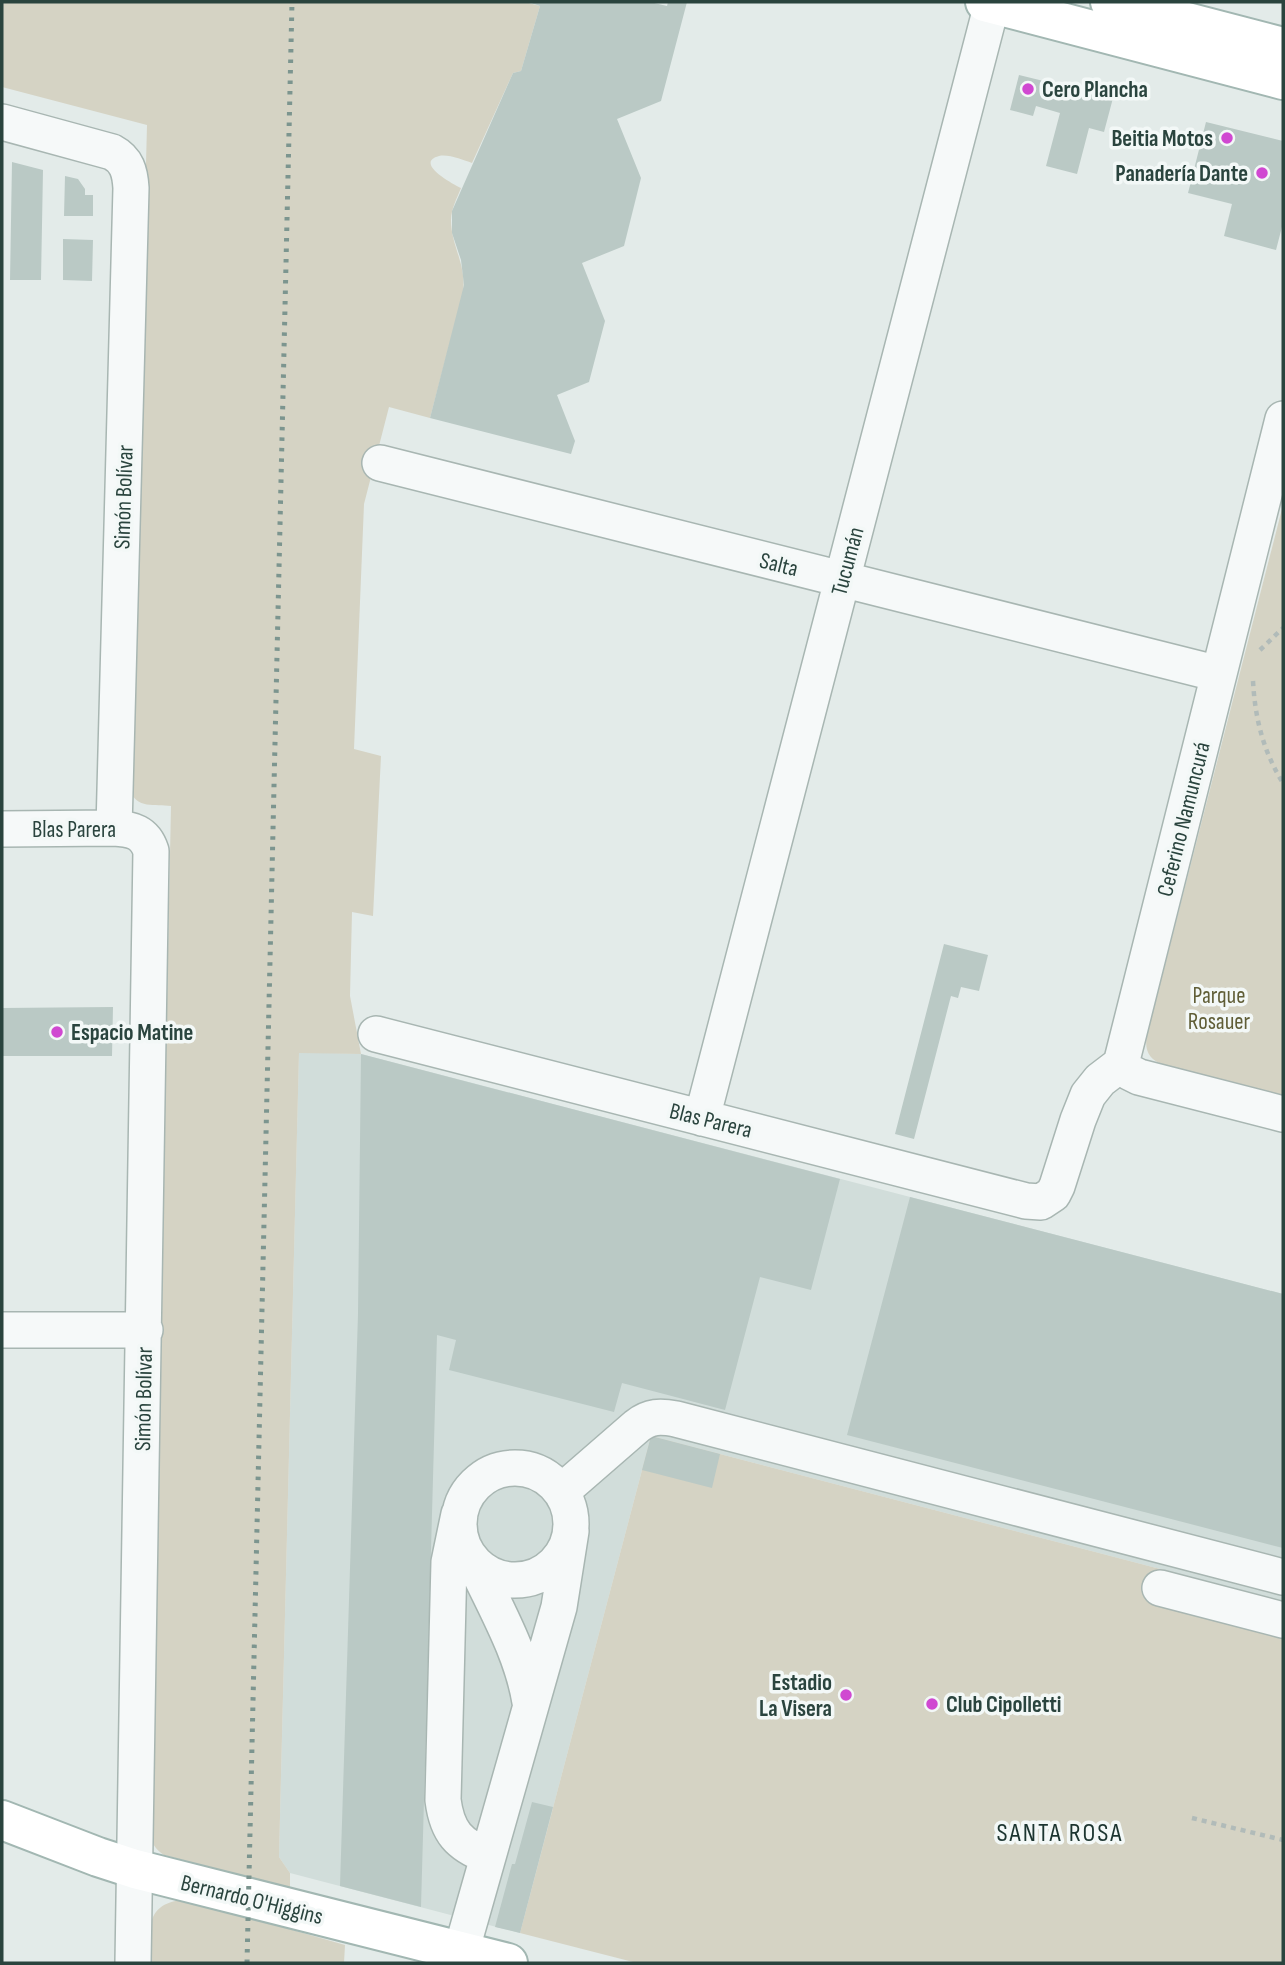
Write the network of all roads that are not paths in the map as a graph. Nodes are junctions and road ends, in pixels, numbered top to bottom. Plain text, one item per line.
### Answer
1 (1110, 2) edge
2 (989, 3) edge
3 (1164, 22) edge
4 (1283, 47) edge
5 (1283, 80) edge
6 (2, 122) edge
7 (1283, 419) edge
8 (380, 463) dead end
9 (842, 580) junction
10 (1243, 674) junction
11 (2, 829) edge
12 (129, 832) junction
13 (376, 1034) dead end
14 (1121, 1064) junction
15 (1283, 1114) edge
16 (702, 1118) junction
17 (2, 1330) edge
18 (145, 1330) junction
19 (561, 1492) junction
20 (459, 1514) junction
21 (571, 1531) junction
22 (475, 1564) junction
23 (1283, 1577) edge
24 (1160, 1588) dead end
25 (1283, 1620) edge
26 (530, 1706) junction
27 (2, 1819) edge
28 (488, 1856) junction
29 (135, 1869) junction
30 (461, 1952) junction
31 (133, 1963) edge
32 (508, 1963) edge

1 - 3 main road
2 - 3 main road
2 - 9 street, Tucumán
3 - 4 main road
3 - 5 main road
6 - 12 street, Simón Bolívar
7 - 10 street, Ceferino Namuncurá
8 - 9 street, Salta
9 - 10 street, Salta
9 - 16 street, Tucumán
10 - 14 street, Ceferino Namuncurá
11 - 12 street, Blas Parera
12 - 18 street, Simón Bolívar
13 - 16 street, Blas Parera
14 - 15 street
14 - 16 street, Blas Parera
17 - 18 street
18 - 29 street, Simón Bolívar
19 - 20 street
19 - 21 street
19 - 23 street
20 - 22 street
20 - 28 street
21 - 22 street
21 - 26 street
22 - 26 street
24 - 25 street
26 - 28 street
27 - 29 main road, Bernardo O'Higgins
28 - 30 street
29 - 30 main road, Bernardo O'Higgins
29 - 31 street, Simón Bolívar
30 - 32 main road, Bernardo O'Higgins

